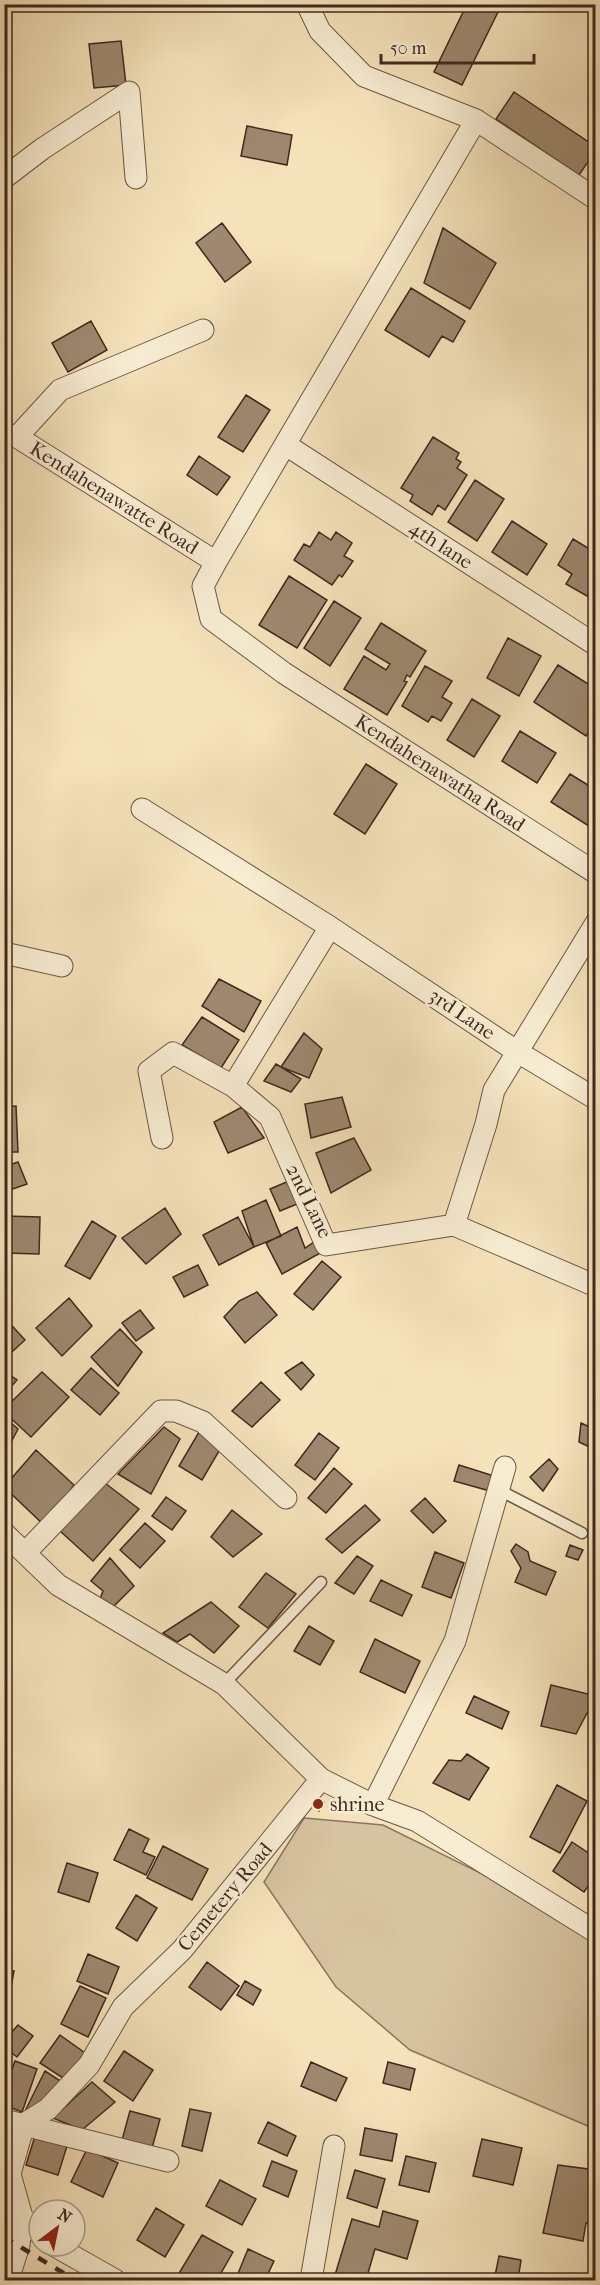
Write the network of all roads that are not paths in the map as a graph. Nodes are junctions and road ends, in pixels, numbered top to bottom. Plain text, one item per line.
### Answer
1 (307, 4) edge
2 (476, 120) junction
3 (4, 178) edge
4 (136, 178) dead end
5 (596, 199) edge
6 (202, 330) dead end
7 (11, 435) edge
8 (286, 445) junction
9 (216, 562) junction
10 (596, 645) edge
11 (284, 673) joint
12 (142, 808) dead end
13 (596, 873) edge
14 (596, 923) edge
15 (330, 927) junction
16 (4, 953) edge
17 (62, 966) dead end
18 (516, 1051) junction
19 (233, 1086) junction
20 (596, 1099) edge
21 (162, 1138) dead end
22 (454, 1225) junction
23 (596, 1286) edge
24 (505, 1467) dead end
25 (499, 1490) junction
26 (286, 1498) dead end
27 (4, 1533) edge
28 (582, 1533) dead end
29 (26, 1552) junction
30 (321, 1582) dead end
31 (224, 1684) junction
32 (321, 1779) junction
33 (373, 1805) junction
34 (596, 1932) edge
35 (14, 2122) edge
36 (334, 2146) dead end
37 (168, 2161) dead end
38 (13, 2214) edge
39 (27, 2224) edge
40 (77, 2258) edge
41 (8, 2280) edge
42 (115, 2280) edge
43 (310, 2280) edge

1 - 2 street
2 - 5 street
2 - 8 street
3 - 4 street
6 - 7 street
7 - 9 street, Kendahenawatte Road
8 - 9 street
8 - 10 street, 4th lane
9 - 11 street, Kendahenawatte Road
11 - 13 street, Kendahenawatha Road
12 - 15 street, 3rd Lane
14 - 18 street
15 - 18 street, 3rd Lane
15 - 19 street
16 - 17 street
18 - 20 street, 3rd Lane
18 - 22 street
19 - 21 street
19 - 22 street, 2nd Lane
22 - 23 street
24 - 25 street
25 - 28 lane
25 - 33 street
26 - 29 street
27 - 29 street
29 - 31 street
30 - 31 lane
31 - 32 street
32 - 33 street
32 - 35 street, Cemetery Road
33 - 34 street
35 - 37 street
35 - 38 street
36 - 43 street
38 - 39 street
38 - 41 street
40 - 42 street

